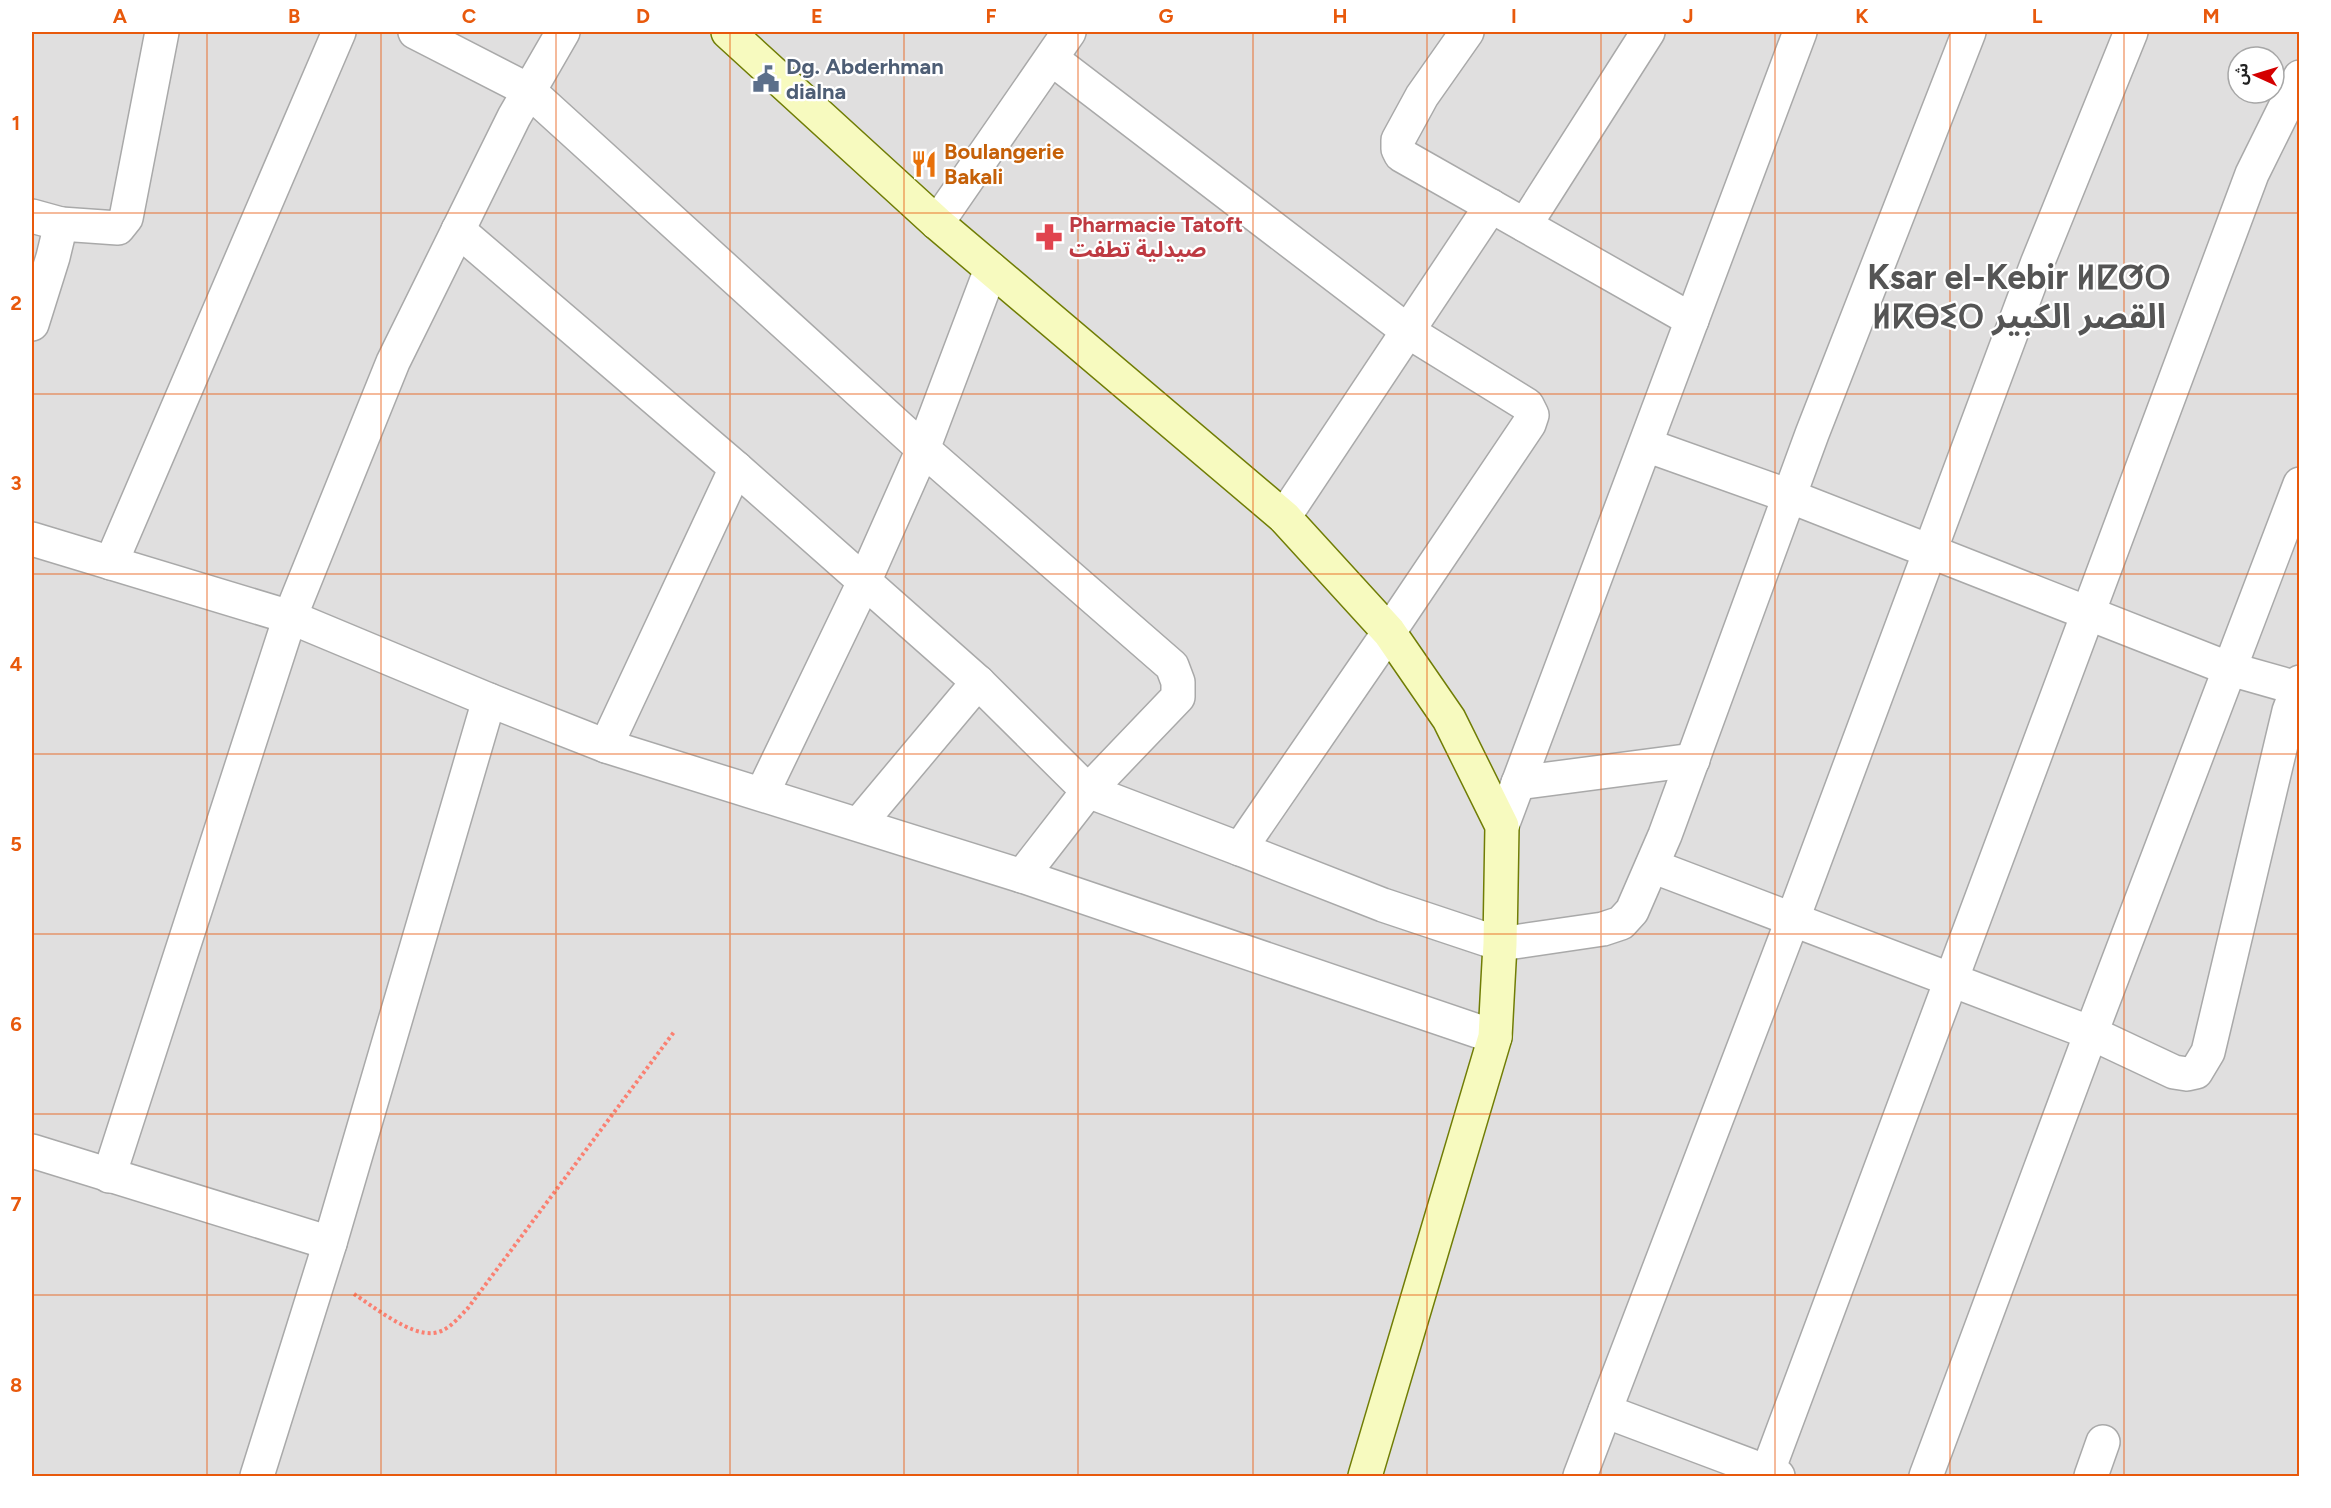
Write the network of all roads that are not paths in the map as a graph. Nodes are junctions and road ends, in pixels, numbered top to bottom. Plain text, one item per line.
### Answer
1 (162, 32) edge
2 (339, 32) edge
3 (415, 32) edge
4 (563, 32) edge
5 (728, 32) edge
6 (1070, 32) edge
7 (1467, 32) edge
8 (1648, 32) edge
9 (1800, 32) edge
10 (1969, 32) edge
11 (2131, 32) edge
12 (1052, 59) junction
13 (2300, 77) edge
14 (528, 90) junction
15 (1491, 206) junction
16 (46, 220) edge
17 (937, 223) junction
18 (1525, 225) junction
19 (458, 230) junction
20 (991, 269) junction
21 (1692, 320) junction
22 (32, 324) edge
23 (1409, 332) junction
24 (1646, 445) junction
25 (923, 448) junction
26 (736, 468) junction
27 (2300, 484) edge
28 (1790, 496) junction
29 (1284, 518) junction
30 (32, 539) edge
31 (1931, 550) junction
32 (111, 563) junction
33 (864, 582) junction
34 (2088, 612) junction
35 (290, 617) junction
36 (1389, 632) junction
37 (2230, 669) junction
38 (978, 682) junction
39 (2298, 685) edge
40 (489, 700) junction
41 (606, 746) junction
42 (1693, 760) junction
43 (1518, 783) junction
44 (1088, 791) junction
45 (762, 794) junction
46 (859, 824) junction
47 (1502, 826) junction
48 (1240, 849) junction
49 (1652, 866) junction
50 (1022, 876) junction
51 (1792, 921) junction
52 (1500, 945) junction
53 (1951, 981) junction
54 (2091, 1033) junction
55 (1495, 1037) junction
56 (32, 1151) edge
57 (109, 1176) junction
58 (325, 1258) junction
59 (1605, 1411) junction
60 (2103, 1442) dead end
61 (1770, 1475) edge
62 (257, 1476) edge
63 (1365, 1476) edge
64 (1580, 1476) edge
65 (1926, 1476) edge
66 (2091, 1476) edge

1 - 16 street
2 - 32 street
3 - 14 street
4 - 14 street
5 - 17 main road
6 - 12 street
7 - 15 street
8 - 18 street
9 - 21 street
10 - 28 street
11 - 31 street
12 - 17 street
12 - 23 street
13 - 34 street
14 - 19 street
14 - 25 street
15 - 18 street
15 - 23 street
16 - 22 street
17 - 20 main road
18 - 21 street
19 - 26 street
19 - 35 street
20 - 25 street
20 - 29 main road
21 - 24 street
23 - 29 street
23 - 36 street
24 - 28 street
24 - 43 street
25 - 33 street
25 - 44 street
26 - 33 street
26 - 41 street
27 - 37 street
28 - 31 street
28 - 42 street
29 - 36 main road
30 - 32 street
31 - 34 street
31 - 51 street
32 - 35 street
33 - 38 street
33 - 45 street
34 - 37 street
34 - 53 street
35 - 40 street
35 - 57 street
36 - 47 main road
36 - 48 street
37 - 39 street
37 - 54 street
38 - 44 street
38 - 46 street
39 - 54 street
40 - 41 street
40 - 58 street
41 - 45 street
42 - 43 street
42 - 49 street
43 - 47 street
44 - 48 street
44 - 50 street
45 - 46 street
46 - 50 street
47 - 52 main road
48 - 52 street
49 - 51 street
49 - 52 street
50 - 55 street
51 - 53 street
51 - 59 street
52 - 55 main road
53 - 54 street
53 - 61 street
54 - 65 street
55 - 63 main road
56 - 57 street
57 - 58 street
58 - 62 street
59 - 61 street
59 - 64 street
60 - 66 street

